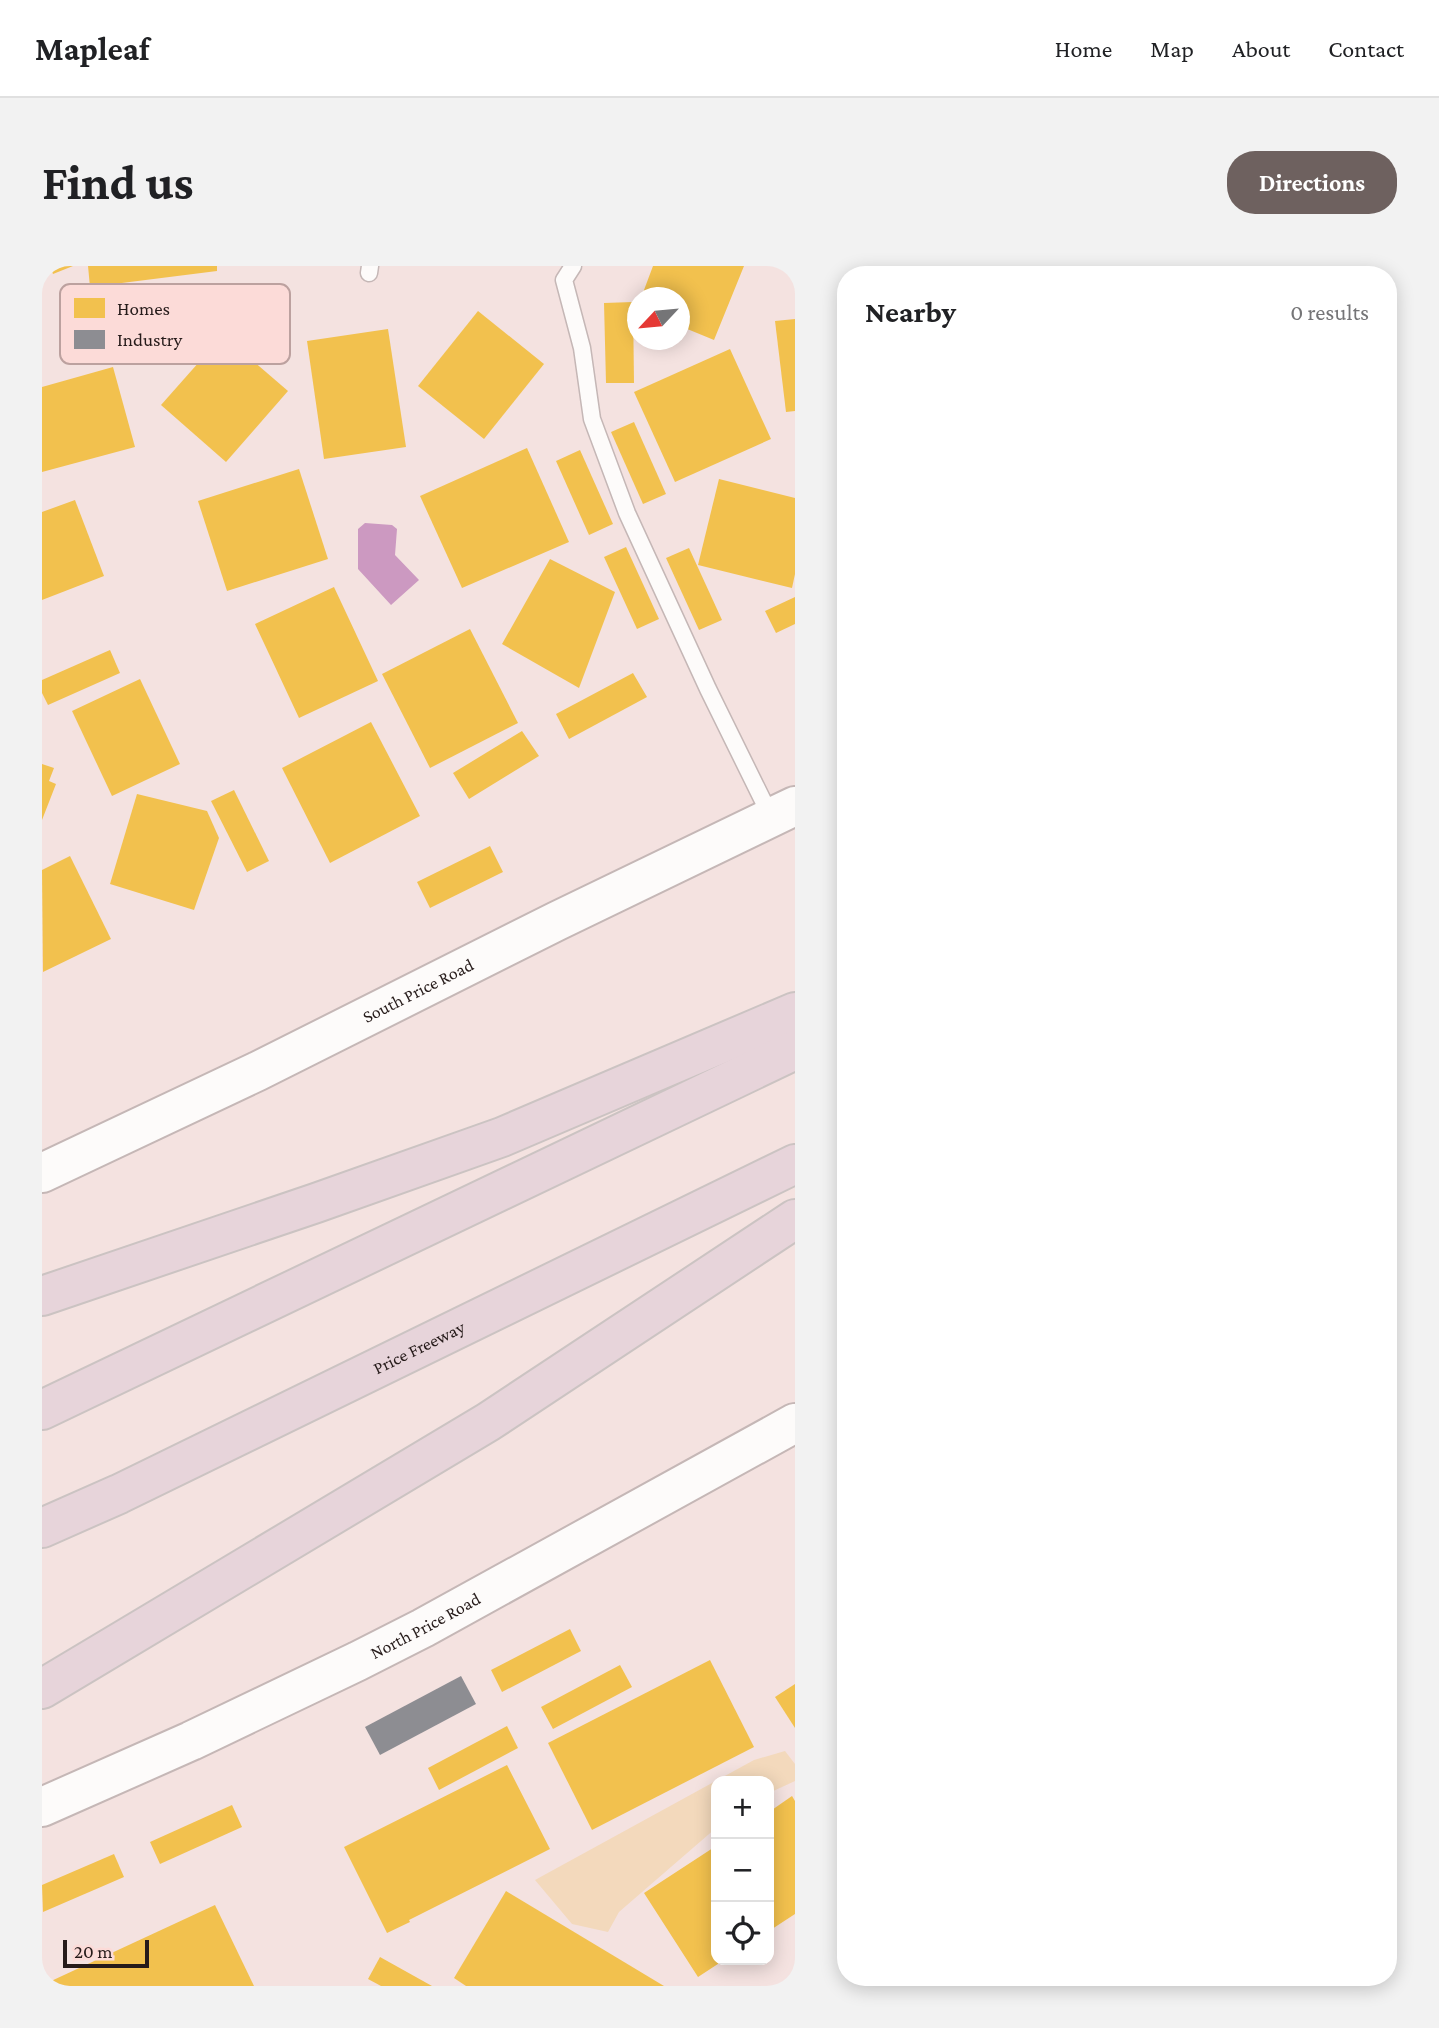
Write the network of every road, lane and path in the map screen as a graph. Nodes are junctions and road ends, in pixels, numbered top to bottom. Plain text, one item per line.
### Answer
1 (573, 266) edge
2 (783, 812) edge
3 (795, 1012) edge
4 (795, 1050) edge
5 (795, 1164) edge
6 (42, 1173) edge
7 (795, 1219) edge
8 (42, 1296) edge
9 (42, 1410) edge
10 (795, 1423) edge
11 (42, 1528) edge
12 (42, 1689) edge
13 (42, 1807) edge

1 - 2 lane
2 - 6 main road, South Price Road
3 - 8 highway
4 - 9 highway
5 - 11 highway, Price Freeway
7 - 12 highway
10 - 13 main road, North Price Road

